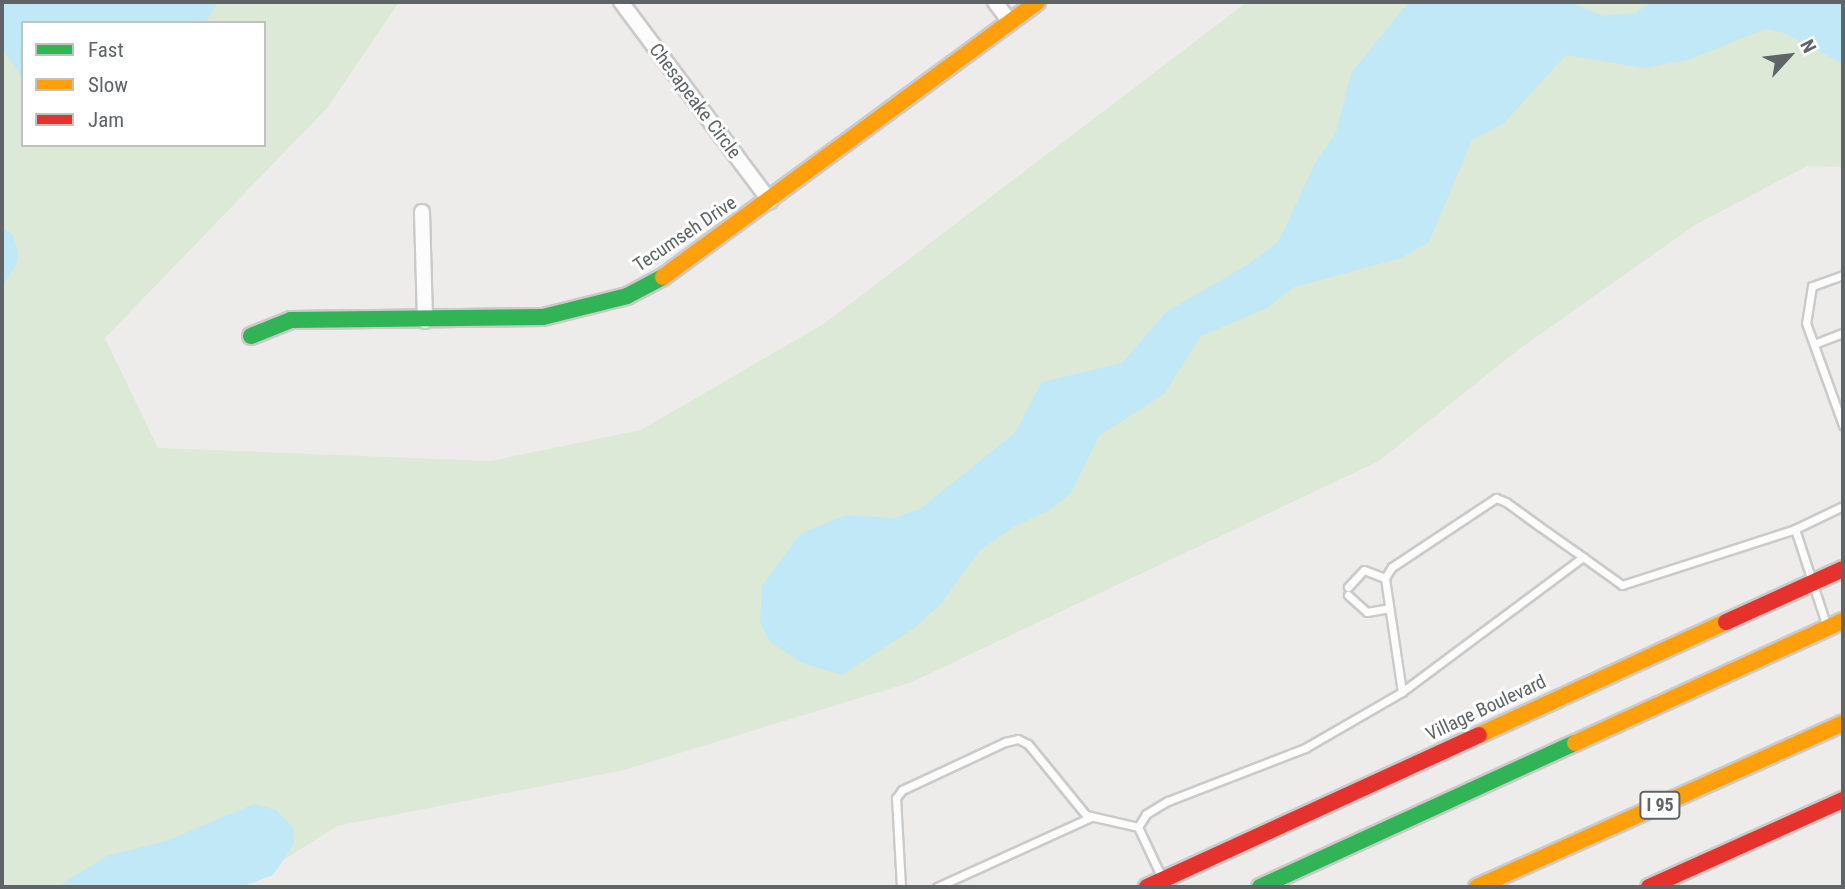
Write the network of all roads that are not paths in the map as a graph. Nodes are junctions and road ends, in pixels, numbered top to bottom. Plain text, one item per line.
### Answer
1 (621, 2) edge
2 (995, 2) edge
3 (1037, 2) edge
4 (1010, 22) junction
5 (770, 201) junction
6 (422, 212) dead end
7 (1843, 275) edge
8 (425, 321) junction
9 (1843, 333) edge
10 (251, 336) dead end
11 (1814, 344) junction
12 (1843, 392) edge
13 (1833, 397) junction
14 (1843, 425) edge
15 (1843, 506) edge
16 (1794, 529) junction
17 (1583, 557) junction
18 (1843, 569) edge
19 (1385, 578) junction
20 (1809, 584) junction
21 (1389, 608) junction
22 (1843, 621) edge
23 (1827, 628) junction
24 (1402, 692) junction
25 (1843, 723) edge
26 (1843, 800) edge
27 (1091, 816) junction
28 (1138, 827) junction
29 (1165, 883) edge
30 (901, 887) edge
31 (937, 887) edge
32 (1147, 887) edge
33 (1260, 887) edge
34 (1477, 887) edge
35 (1649, 887) edge

1 - 5 street, Chesapeake Circle
2 - 4 street
3 - 4 main road, Tecumseh Drive
4 - 5 main road, Tecumseh Drive
5 - 8 main road, Tecumseh Drive
6 - 8 street
7 - 11 lane
8 - 10 main road, Tecumseh Drive
9 - 11 lane
11 - 13 lane
12 - 13 lane
13 - 14 lane
15 - 16 lane
16 - 17 lane
16 - 20 lane
17 - 19 lane
17 - 24 lane
18 - 20 main road, Village Boulevard
19 - 21 lane
19 - 21 lane
20 - 23 lane
20 - 29 main road, Village Boulevard
21 - 24 lane
22 - 23 main road
23 - 33 main road
24 - 28 lane
25 - 34 main road, I 95
26 - 35 main road
27 - 28 lane
27 - 30 lane
27 - 31 lane
28 - 29 lane
29 - 32 main road, Village Boulevard

